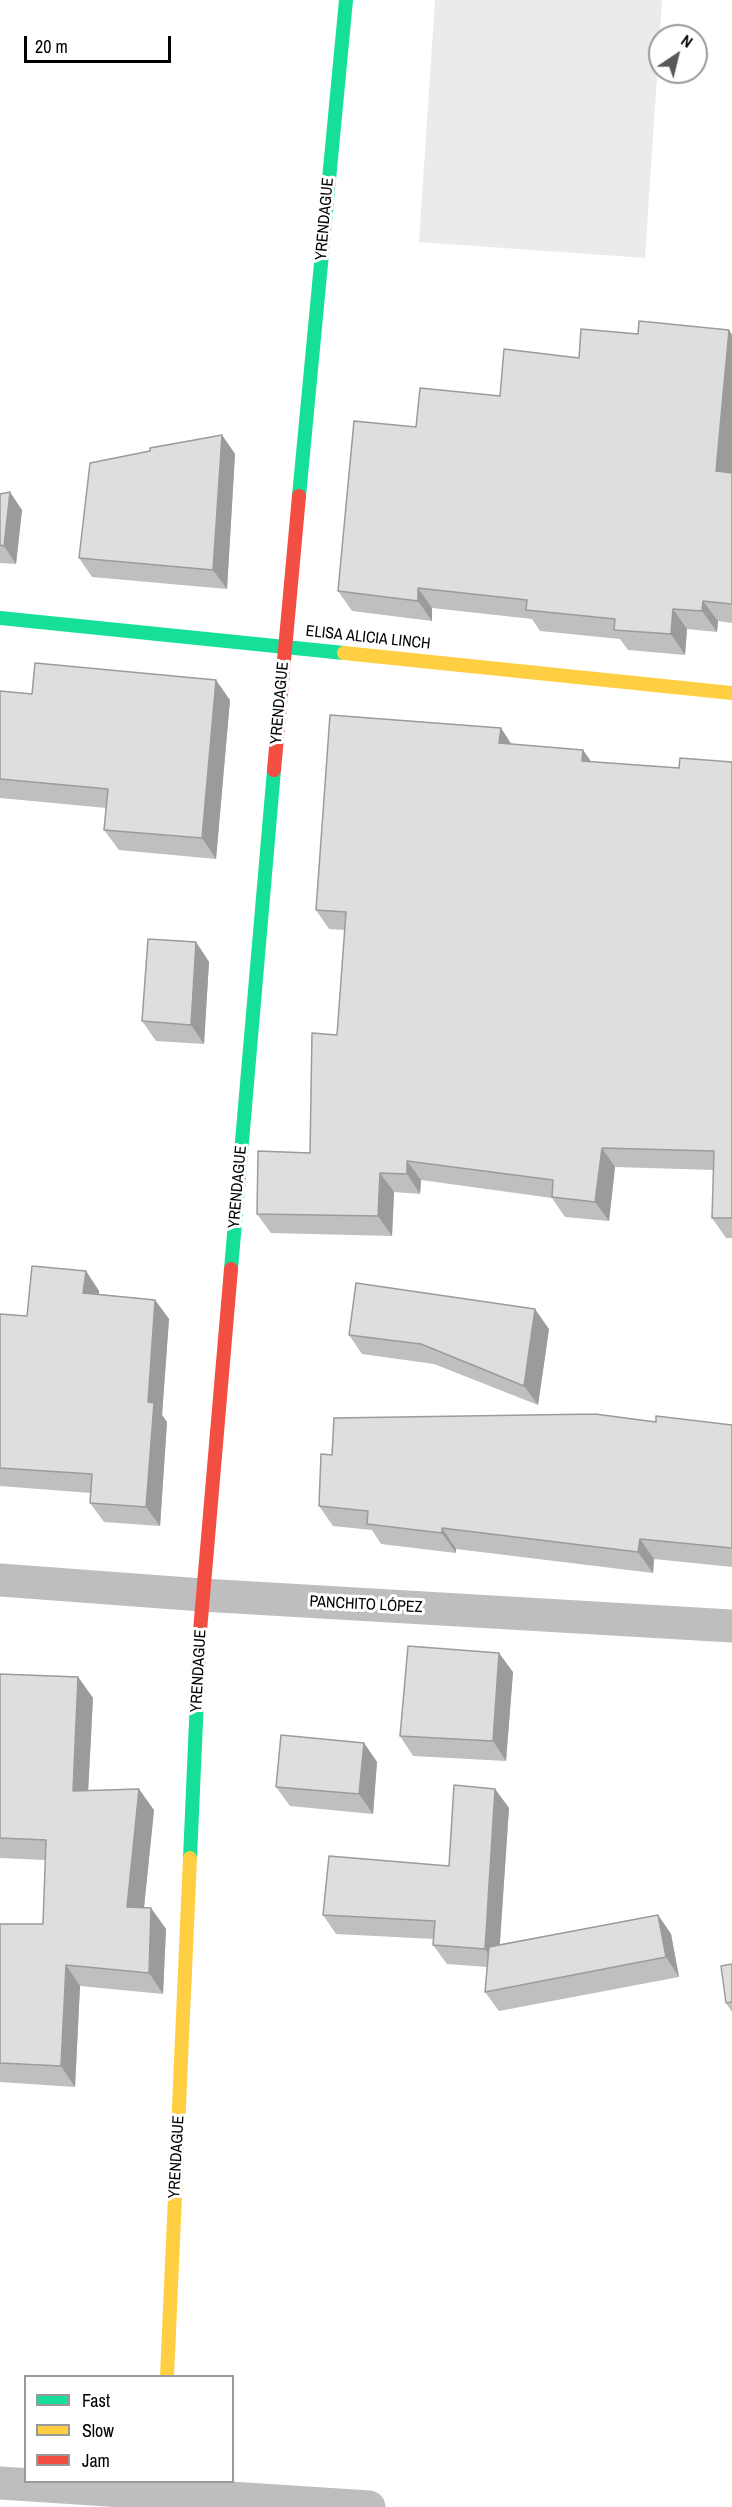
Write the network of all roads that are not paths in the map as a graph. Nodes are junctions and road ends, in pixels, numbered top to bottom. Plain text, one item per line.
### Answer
1 (346, 0) edge
2 (0, 618) edge
3 (285, 646) junction
4 (732, 693) edge
5 (0, 1580) edge
6 (202, 1595) junction
7 (732, 1626) edge
8 (167, 2375) edge
9 (0, 2483) edge
10 (162, 2495) edge
11 (369, 2507) edge

1 - 3 street, YRENDAGUE
2 - 3 street, ELISA ALICIA LINCH
3 - 4 street, ELISA ALICIA LINCH
3 - 6 street, YRENDAGUE
5 - 6 street, PANCHITO LÓPEZ
6 - 7 street, PANCHITO LÓPEZ
6 - 8 street, YRENDAGUE
9 - 10 street
10 - 11 street

